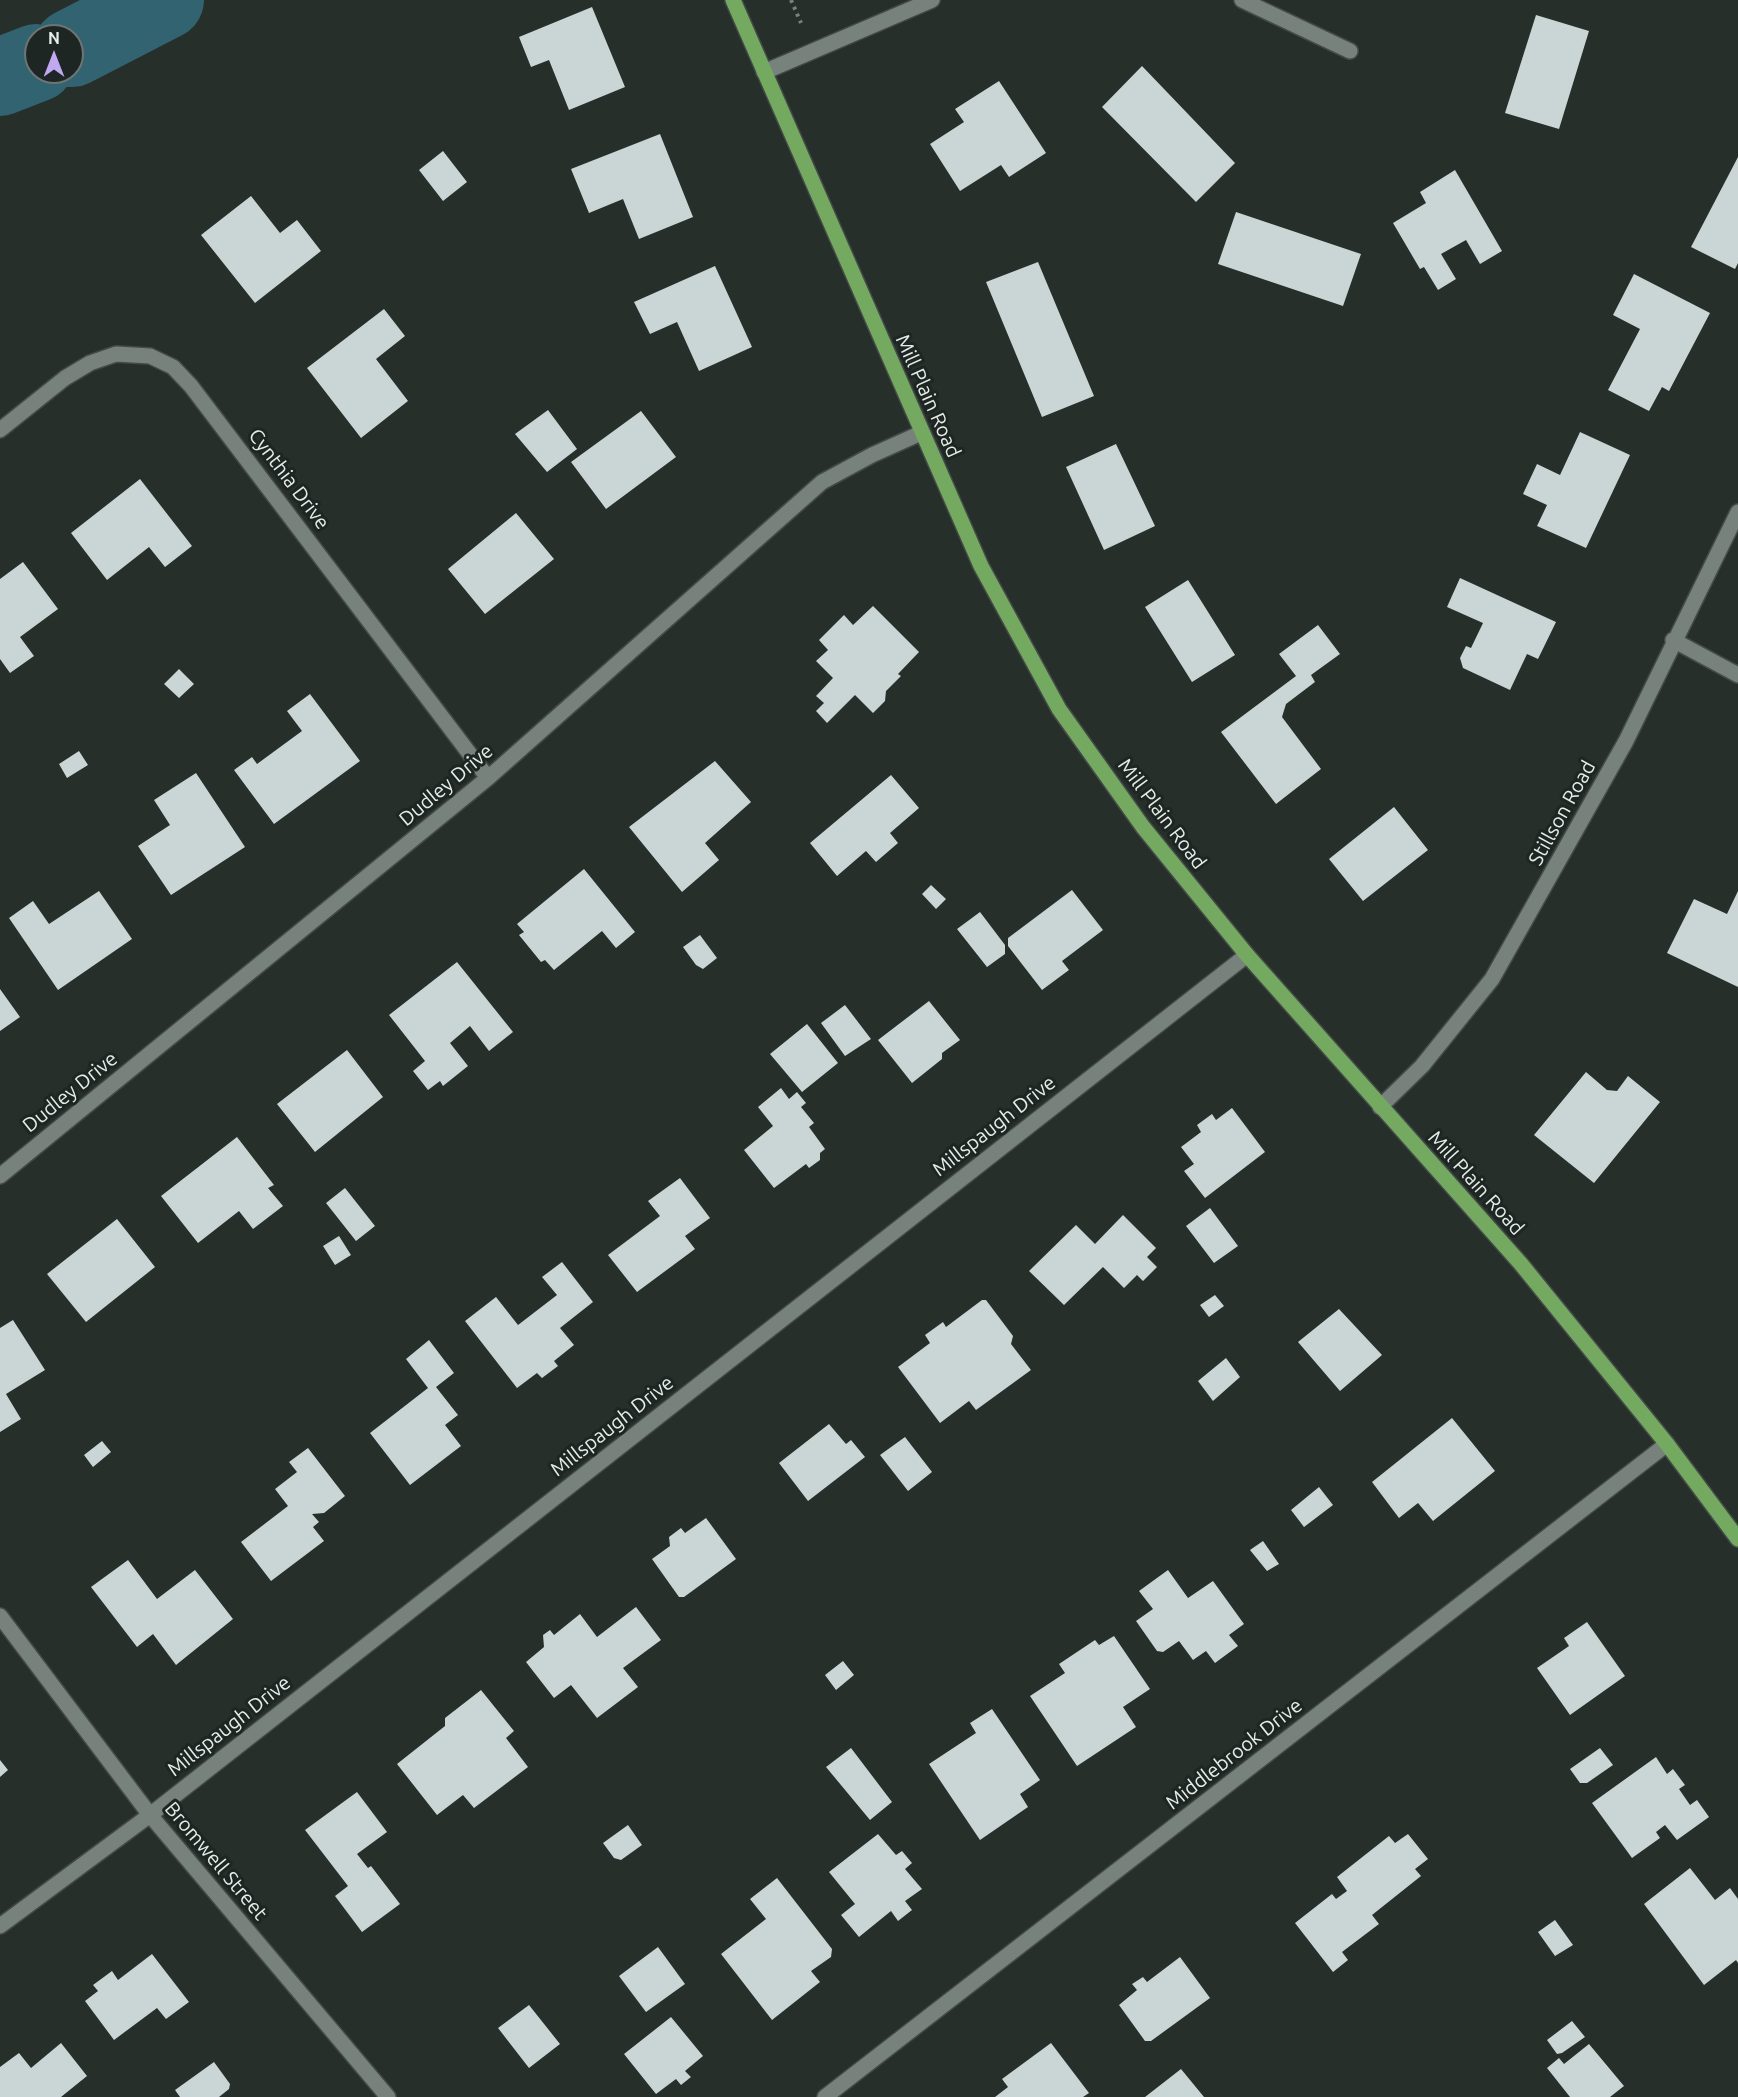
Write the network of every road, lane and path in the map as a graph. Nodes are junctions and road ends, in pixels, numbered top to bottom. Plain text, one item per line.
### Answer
1 (733, 0) edge
2 (932, 0) edge
3 (1242, 0) edge
4 (1350, 51) dead end
5 (764, 72) junction
6 (0, 430) edge
7 (921, 433) junction
8 (1738, 512) edge
9 (1673, 640) junction
10 (1738, 675) edge
11 (488, 778) junction
12 (1247, 955) junction
13 (1380, 1107) junction
14 (0, 1176) edge
15 (1667, 1444) junction
16 (1738, 1539) edge
17 (0, 1616) edge
18 (150, 1815) junction
19 (0, 1926) edge
20 (388, 2097) edge
21 (825, 2097) edge

1 - 5 main road, Mill Plain Road
2 - 5 street
3 - 4 street
5 - 7 main road, Mill Plain Road
6 - 11 street, Cynthia Drive
7 - 11 street, Dudley Drive
7 - 12 main road, Mill Plain Road
8 - 9 street, Stillson Road
9 - 10 street
9 - 13 street, Stillson Road
11 - 14 street, Dudley Drive
12 - 13 main road, Mill Plain Road
12 - 18 street, Millspaugh Drive
13 - 15 main road, Mill Plain Road
15 - 16 main road, Mill Plain Road
15 - 21 street, Middlebrook Drive
17 - 18 street, Bromwell Street
18 - 19 street, Millspaugh Drive
18 - 20 street, Bromwell Street

